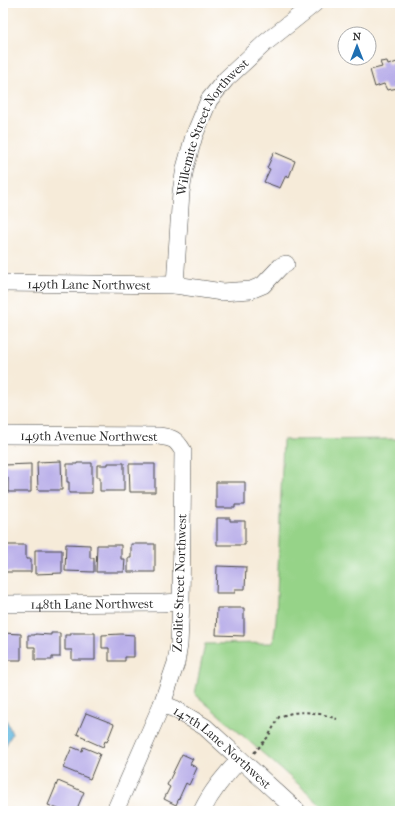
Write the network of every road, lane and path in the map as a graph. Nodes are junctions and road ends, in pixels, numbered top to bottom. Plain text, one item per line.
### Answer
1 (315, 3) edge
2 (286, 264) dead end
3 (3, 283) edge
4 (175, 285) junction
5 (3, 435) edge
6 (175, 440) joint
7 (181, 602) junction
8 (3, 604) edge
9 (162, 704) junction
10 (337, 719) dead end
11 (243, 761) junction
12 (114, 811) edge
13 (202, 811) edge
14 (297, 811) edge

1 - 4 street, Willemite Street Northwest
2 - 4 street, 149th Lane Northwest
3 - 4 street, 149th Lane Northwest
5 - 6 street, 149th Avenue Northwest
6 - 7 street, Zeolite Street Northwest
7 - 8 street, 148th Lane Northwest
7 - 9 street, Zeolite Street Northwest
9 - 11 street, 147th Lane Northwest
9 - 12 street, Zeolite Street Northwest
10 - 11 path
11 - 13 street
11 - 14 street, 147th Lane Northwest

